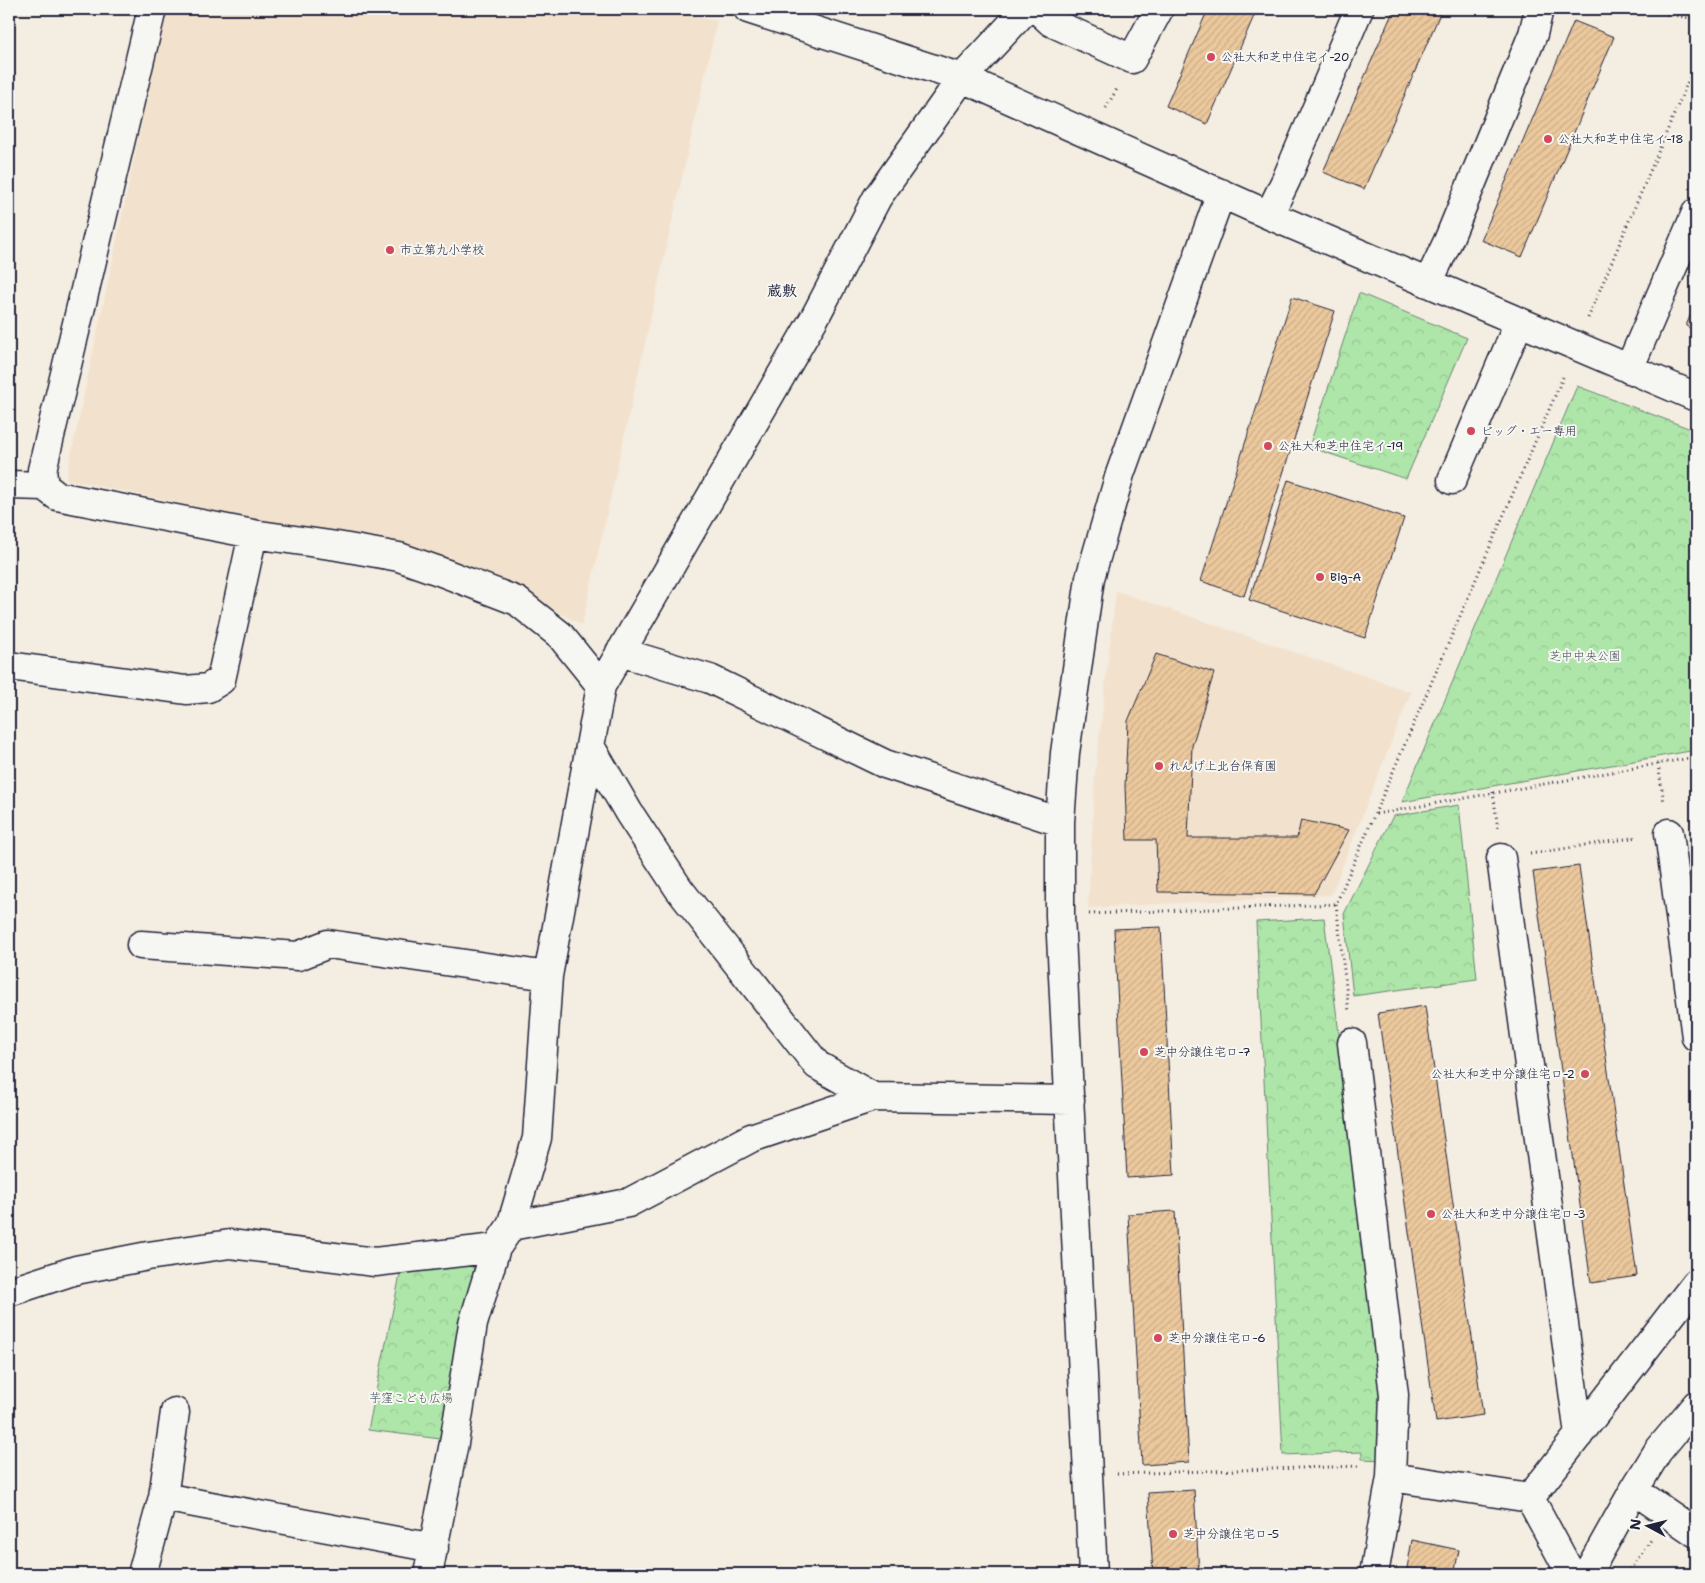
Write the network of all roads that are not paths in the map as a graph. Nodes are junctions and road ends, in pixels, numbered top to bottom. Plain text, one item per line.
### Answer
1 (152, 9) edge
2 (748, 9) edge
3 (1026, 9) edge
4 (1037, 9) edge
5 (1159, 9) edge
6 (1359, 9) edge
7 (1539, 9) edge
8 (785, 13) edge
9 (962, 78) junction
10 (1221, 193) junction
11 (1696, 213) edge
12 (1269, 214) junction
13 (1428, 283) junction
14 (1519, 322) junction
15 (1629, 369) junction
16 (1696, 397) edge
17 (1452, 480) dead end
18 (9, 486) edge
19 (44, 486) junction
20 (253, 534) junction
21 (620, 652) junction
22 (9, 666) edge
23 (601, 686) junction
24 (590, 746) junction
25 (1060, 822) junction
26 (1669, 833) road end
27 (1501, 858) road end
28 (141, 945) dead end
29 (548, 976) junction
30 (1696, 1037) edge
31 (1352, 1043) road end
32 (873, 1097) junction
33 (1070, 1100) junction
34 (504, 1237) junction
35 (1696, 1283) edge
36 (9, 1292) edge
37 (1696, 1405) edge
38 (175, 1412) dead end
39 (1579, 1435) junction
40 (1391, 1471) junction
41 (1634, 1490) junction
42 (163, 1497) junction
43 (1530, 1498) junction
44 (1696, 1533) edge
45 (434, 1548) junction
46 (1087, 1570) edge
47 (142, 1574) edge
48 (428, 1574) edge
49 (1374, 1574) edge
50 (1571, 1574) edge
51 (1587, 1574) edge

1 - 19 street
2 - 8 street
3 - 9 street
4 - 5 street
6 - 12 street
7 - 13 street
8 - 9 street
9 - 10 street
9 - 21 street
10 - 12 street
10 - 25 street
11 - 15 street
12 - 13 street
13 - 14 street
14 - 15 street
14 - 17 street
15 - 16 street
18 - 19 street
19 - 20 street
20 - 22 street
20 - 23 street
21 - 23 street
21 - 25 street
23 - 24 street
24 - 29 street
24 - 32 street
25 - 33 street
26 - 30 street
27 - 39 street
28 - 29 street
29 - 34 street
31 - 40 street
32 - 33 street
32 - 34 street
33 - 46 street
34 - 36 street
34 - 45 street
35 - 39 street
37 - 41 street
38 - 42 street
39 - 43 street
40 - 43 street
40 - 49 street
41 - 44 street
41 - 51 street
42 - 45 street
42 - 47 street
43 - 50 street
45 - 48 street

